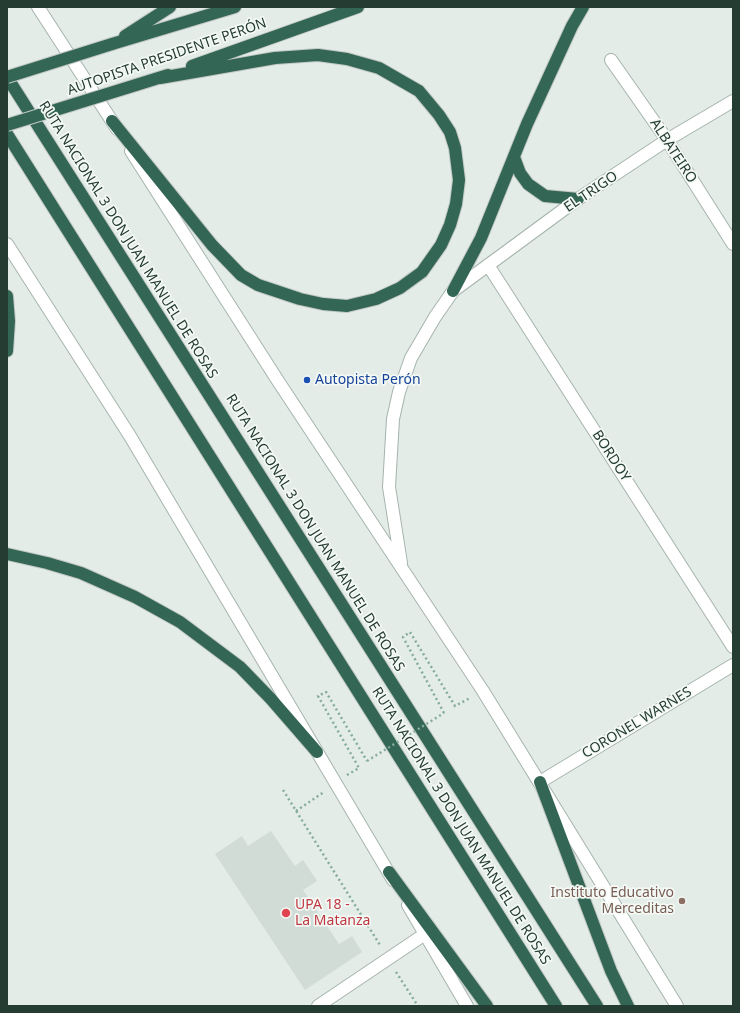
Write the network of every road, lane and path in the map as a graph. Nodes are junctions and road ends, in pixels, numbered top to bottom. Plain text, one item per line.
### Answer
1 (38, 7) edge
2 (170, 7) edge
3 (235, 7) edge
4 (358, 7) edge
5 (583, 7) edge
6 (112, 44) junction
7 (611, 60) dead end
8 (7, 77) edge
9 (160, 78) junction
10 (733, 101) edge
11 (112, 121) junction
12 (7, 125) edge
13 (7, 134) edge
14 (667, 140) junction
15 (514, 156) junction
16 (578, 199) junction
17 (7, 244) edge
18 (733, 244) edge
19 (488, 264) junction
20 (454, 291) junction
21 (7, 296) edge
22 (7, 350) edge
23 (7, 554) edge
24 (402, 569) junction
25 (733, 647) edge
26 (733, 665) edge
27 (483, 691) junction
28 (317, 752) junction
29 (540, 782) junction
30 (336, 783) junction
31 (283, 790) dead end
32 (296, 811) junction
33 (389, 872) junction
34 (425, 934) junction
35 (388, 958) junction
36 (318, 1006) edge
37 (418, 1006) edge
38 (467, 1006) edge
39 (487, 1006) edge
40 (556, 1006) edge
41 (598, 1006) edge
42 (628, 1006) edge
43 (677, 1006) edge

1 - 11 street
2 - 6 highway
3 - 6 highway, AUTOPISTA PRESIDENTE PERÓN
4 - 9 highway, AUTOPISTA PRESIDENTE PERÓN
5 - 15 highway
6 - 8 highway, AUTOPISTA PRESIDENTE PERÓN, bridge
7 - 14 street, ALBATEIRO
8 - 41 highway, RUTA NACIONAL 3 DON JUAN MANUEL DE ROSAS
9 - 11 highway
9 - 12 highway, AUTOPISTA PRESIDENTE PERÓN, bridge
10 - 14 street, EL TRIGO
11 - 24 street
13 - 40 highway, RUTA NACIONAL 3 DON JUAN MANUEL DE ROSAS
14 - 16 street, EL TRIGO
14 - 18 street, ALBATEIRO
15 - 16 highway
15 - 20 highway
16 - 19 street, EL TRIGO
17 - 28 street
19 - 20 street, EL TRIGO
19 - 25 street, BORDOY
20 - 24 street, EL TRIGO
21 - 22 highway
23 - 28 highway
24 - 27 street
26 - 29 street, CORONEL WARNES
27 - 29 street
27 - 30 path, bridge
28 - 30 street
29 - 42 highway
29 - 43 street
30 - 32 path
30 - 33 street
31 - 32 path
32 - 35 path
33 - 34 street
33 - 39 highway
34 - 35 street
34 - 38 street
35 - 36 street
35 - 37 path

